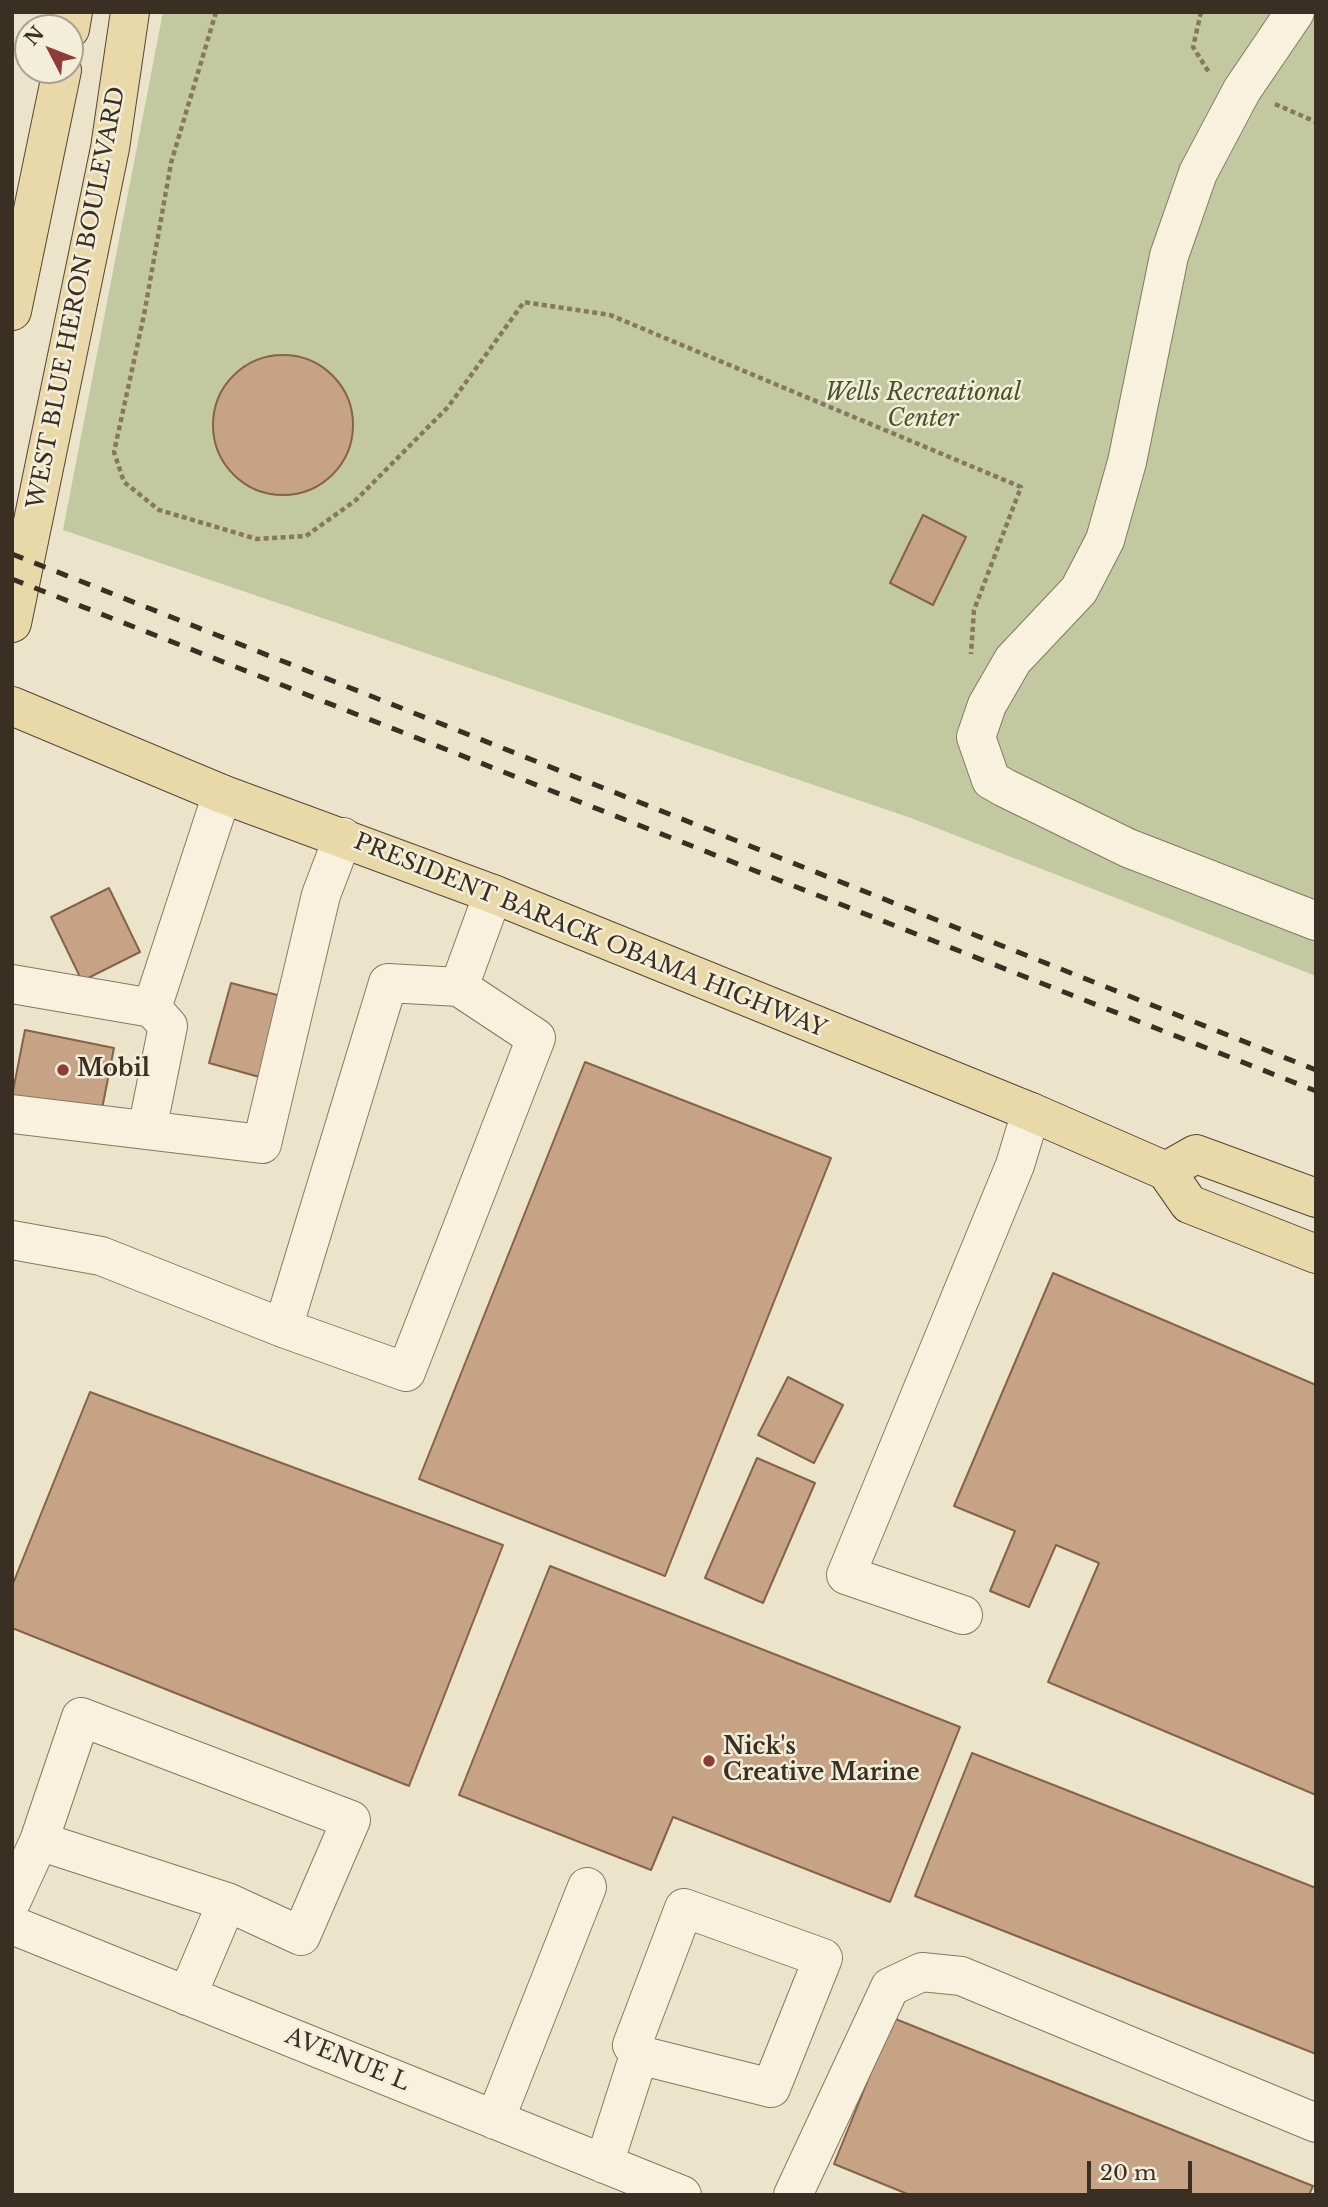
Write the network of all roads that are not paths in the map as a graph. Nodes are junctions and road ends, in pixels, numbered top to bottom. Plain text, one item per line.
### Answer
1 (130, 12) edge
2 (1295, 12) edge
3 (59, 84) edge
4 (12, 311) edge
5 (12, 623) edge
6 (12, 706) edge
7 (222, 794) junction
8 (343, 837) junction
9 (493, 894) junction
10 (1316, 920) edge
11 (12, 984) edge
12 (459, 987) junction
13 (152, 1008) junction
14 (1031, 1112) junction
15 (12, 1114) edge
16 (147, 1130) junction
17 (1166, 1171) junction
18 (1316, 1198) edge
19 (12, 1240) edge
20 (1316, 1254) edge
21 (283, 1328) junction
22 (962, 1615) dead end
23 (39, 1841) junction
24 (587, 1887) dead end
25 (12, 1900) edge
26 (227, 1902) junction
27 (12, 1925) edge
28 (187, 1996) junction
29 (639, 2055) junction
30 (495, 2120) junction
31 (1316, 2123) edge
32 (604, 2164) junction
33 (682, 2195) edge
34 (793, 2195) edge

1 - 5 main road, WEST BLUE HERON BOULEVARD
2 - 10 street
3 - 4 main road
6 - 7 main road, PRESIDENT BARACK OBAMA HIGHWAY
7 - 8 main road, PRESIDENT BARACK OBAMA HIGHWAY
7 - 13 street
8 - 9 main road, PRESIDENT BARACK OBAMA HIGHWAY
8 - 16 street
9 - 12 street
9 - 14 main road, PRESIDENT BARACK OBAMA HIGHWAY
11 - 13 street
12 - 21 street
12 - 21 street
13 - 16 street
14 - 17 main road, PRESIDENT BARACK OBAMA HIGHWAY
14 - 22 street
15 - 16 street
17 - 18 main road
17 - 20 main road
19 - 21 street
23 - 25 street
23 - 26 street
23 - 26 street
24 - 30 street
26 - 28 street
27 - 28 street, AVENUE L
28 - 30 street, AVENUE L
29 - 29 street
29 - 32 street
30 - 32 street, AVENUE L
31 - 34 street
32 - 33 street, AVENUE L

